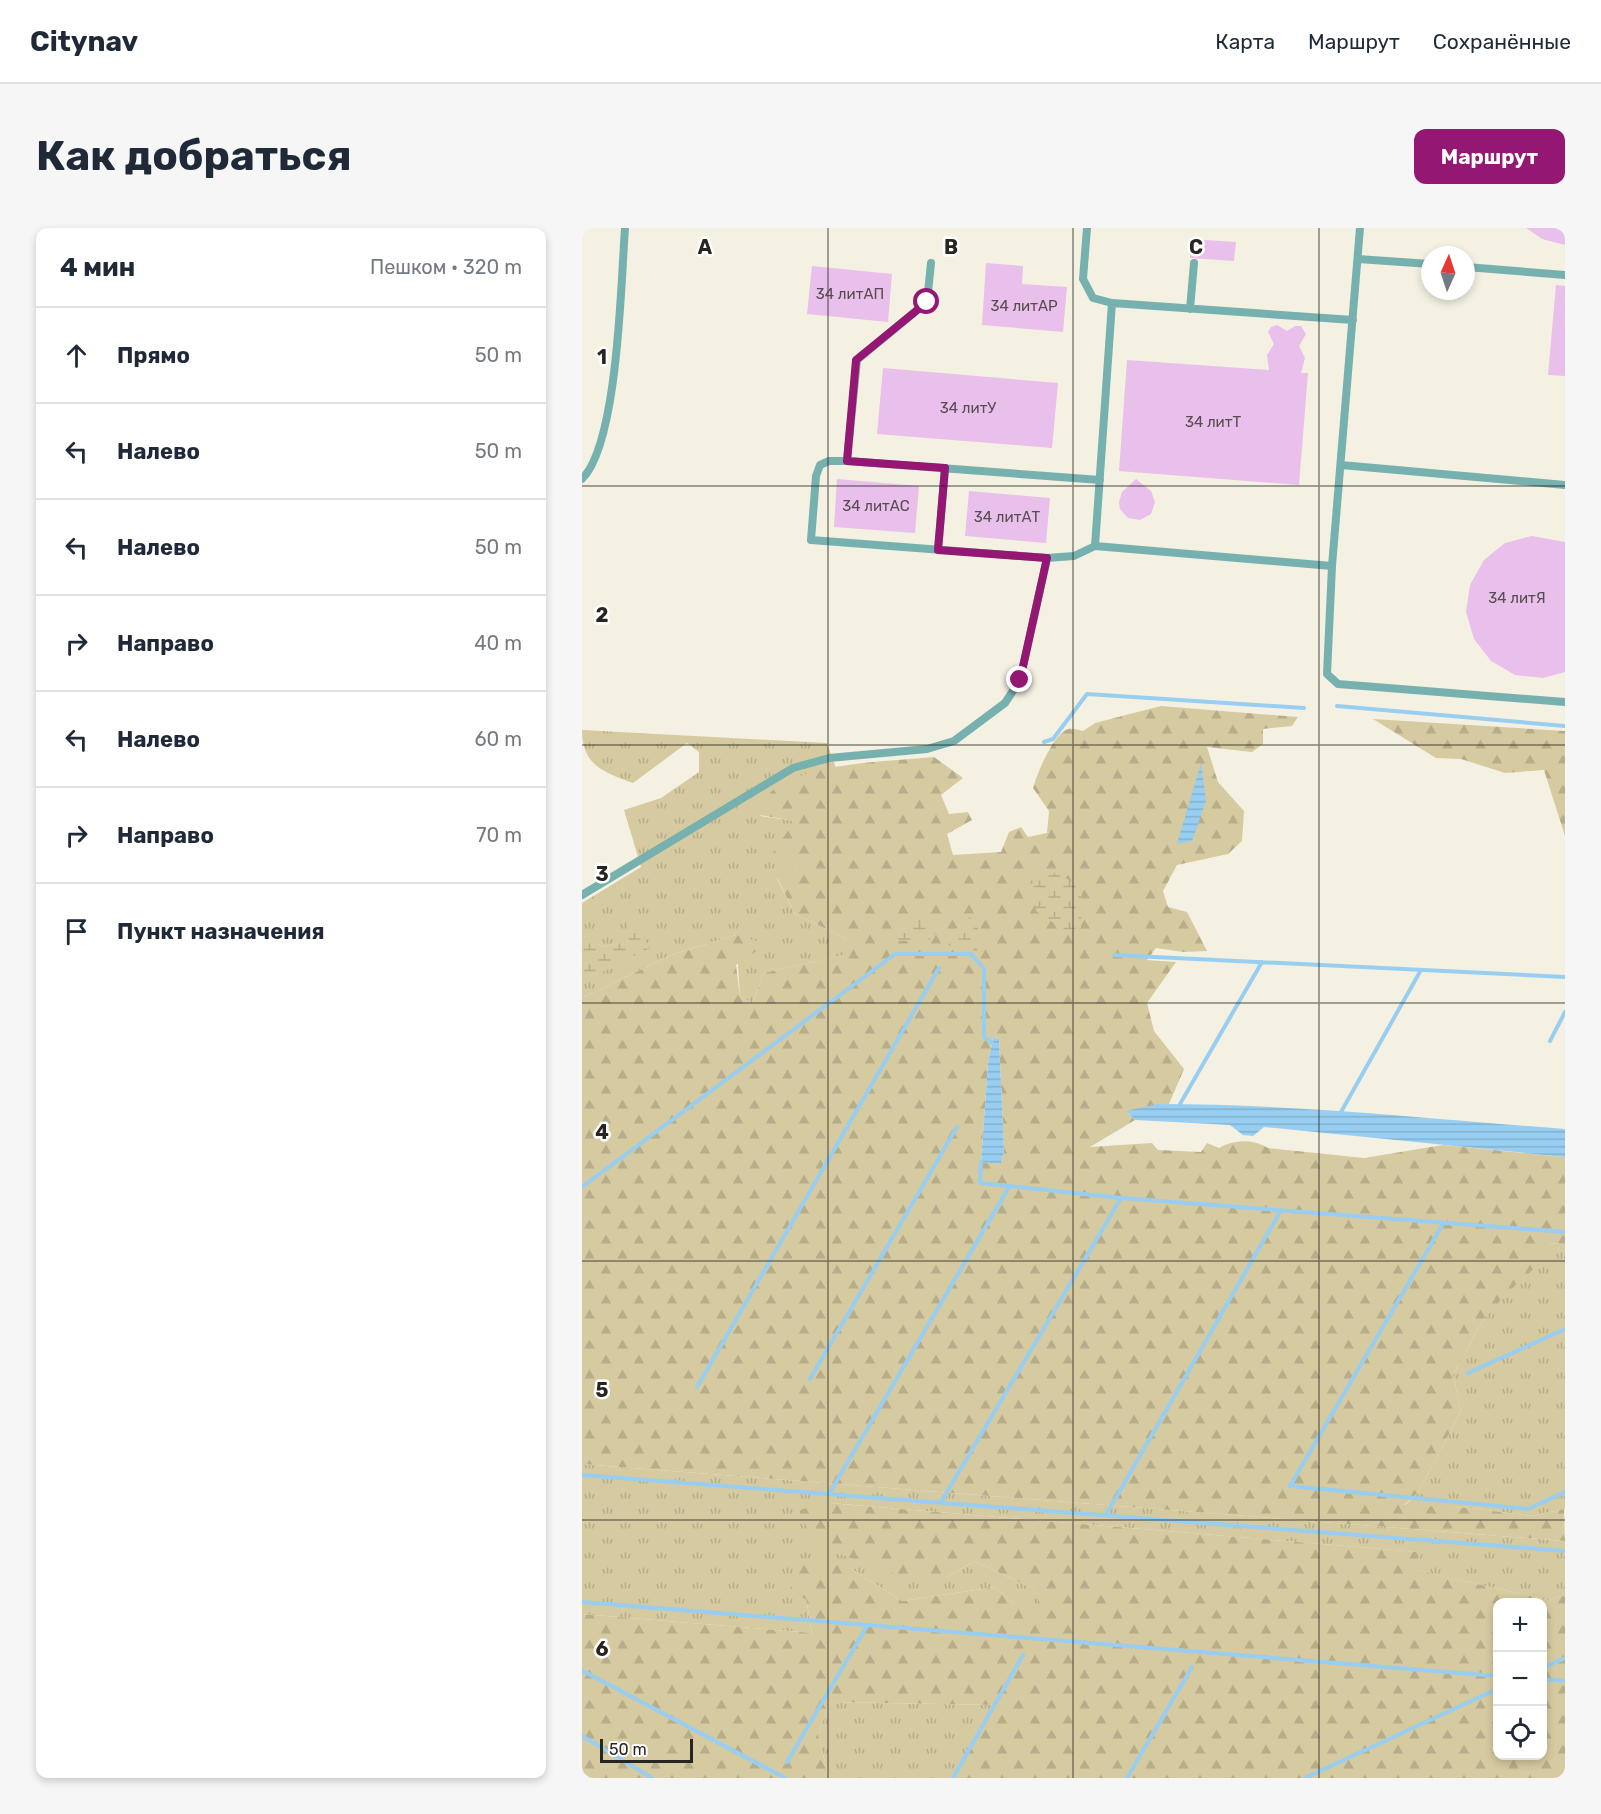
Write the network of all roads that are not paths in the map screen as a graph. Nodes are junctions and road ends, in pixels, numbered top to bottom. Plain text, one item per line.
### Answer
1 (625, 228) edge
2 (1088, 228) edge
3 (1360, 228) edge
4 (1358, 259) junction
5 (931, 263) dead end
6 (1194, 263) dead end
7 (1421, 263) edge
8 (1475, 268) edge
9 (1565, 275) edge
10 (1112, 303) junction
11 (1190, 309) junction
12 (1353, 320) junction
13 (847, 461) junction
14 (1341, 465) junction
15 (945, 468) junction
16 (582, 479) edge
17 (1100, 480) junction
18 (1565, 484) edge
19 (1095, 546) junction
20 (938, 550) junction
21 (1047, 558) junction
22 (1332, 566) junction
23 (1565, 702) edge
24 (582, 895) edge

1 - 16 lane
2 - 10 lane
3 - 4 lane
4 - 7 lane
4 - 12 lane
5 - 13 lane
6 - 11 lane
8 - 9 lane
10 - 11 lane
10 - 17 lane
11 - 12 lane
12 - 14 lane
13 - 15 lane
13 - 20 lane
14 - 18 lane
14 - 22 lane
15 - 17 lane
15 - 20 lane
17 - 19 lane
19 - 21 lane
19 - 22 lane
20 - 21 lane
21 - 24 lane
22 - 23 lane

